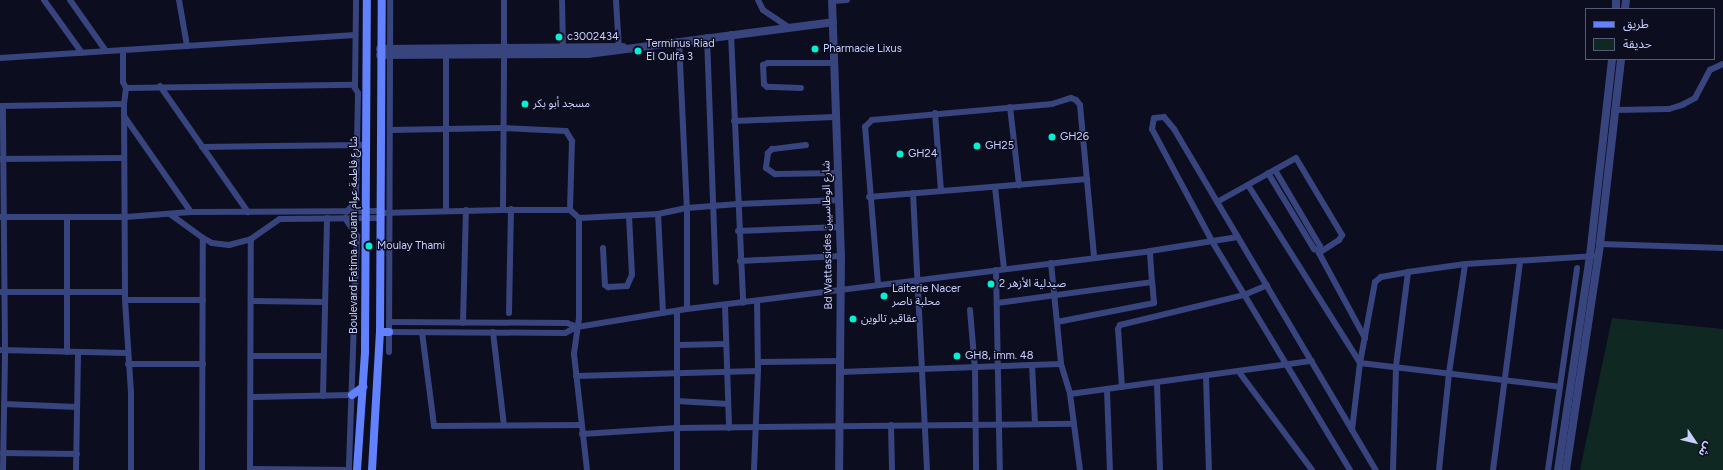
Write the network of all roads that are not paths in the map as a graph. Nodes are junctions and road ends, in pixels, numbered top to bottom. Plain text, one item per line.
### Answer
1 (44, 0) edge
2 (70, 0) edge
3 (179, 0) edge
4 (356, 0) edge
5 (367, 0) edge
6 (382, 0) edge
7 (390, 0) edge
8 (504, 0) edge
9 (562, 0) edge
10 (616, 0) edge
11 (758, 0) edge
12 (847, 0) edge
13 (832, 1) edge
14 (833, 22) junction
15 (788, 27) junction
16 (731, 34) junction
17 (355, 35) junction
18 (707, 37) junction
19 (679, 41) junction
20 (187, 46) junction
21 (563, 46) junction
22 (619, 48) junction
23 (123, 50) junction
24 (106, 51) junction
25 (504, 51) junction
26 (380, 52) junction
27 (390, 52) junction
28 (82, 53) junction
29 (446, 56) junction
30 (0, 58) edge
31 (1612, 60) edge
32 (1621, 60) edge
33 (833, 63) junction
34 (1723, 64) edge
35 (160, 86) junction
36 (355, 87) junction
37 (126, 88) junction
38 (801, 88) dead end
39 (124, 104) junction
40 (2, 106) edge
41 (1010, 107) junction
42 (1616, 110) junction
43 (935, 113) junction
44 (124, 116) junction
45 (835, 117) junction
46 (734, 121) junction
47 (502, 128) junction
48 (448, 129) junction
49 (390, 130) junction
50 (356, 145) junction
51 (806, 145) dead end
52 (365, 146) junction
53 (202, 147) junction
54 (124, 158) junction
55 (1, 159) edge
56 (1275, 170) junction
57 (838, 173) junction
58 (1268, 173) junction
59 (1087, 179) junction
60 (1019, 185) junction
61 (1248, 185) junction
62 (995, 187) junction
63 (941, 191) junction
64 (914, 193) junction
65 (869, 197) junction
66 (840, 200) junction
67 (1217, 202) junction
68 (738, 204) junction
69 (714, 206) junction
70 (687, 208) junction
71 (466, 210) junction
72 (503, 210) junction
73 (511, 210) junction
74 (570, 210) junction
75 (446, 211) junction
76 (191, 212) junction
77 (248, 212) junction
78 (390, 213) junction
79 (170, 214) junction
80 (381, 214) junction
81 (658, 214) junction
82 (346, 215) junction
83 (364, 215) junction
84 (67, 216) junction
85 (629, 216) junction
86 (2, 217) edge
87 (126, 217) junction
88 (327, 218) junction
89 (579, 218) junction
90 (840, 227) junction
91 (738, 231) junction
92 (1238, 236) junction
93 (203, 238) junction
94 (251, 239) junction
95 (1212, 241) junction
96 (1600, 244) junction
97 (603, 248) dead end
98 (1723, 248) edge
99 (1150, 251) junction
100 (1319, 252) junction
101 (840, 256) junction
102 (1594, 256) junction
103 (1094, 257) junction
104 (740, 261) junction
105 (1520, 261) junction
106 (1051, 263) junction
107 (1465, 264) junction
108 (1577, 268) dead end
109 (1004, 269) junction
110 (996, 270) junction
111 (1408, 272) junction
112 (918, 279) junction
113 (716, 282) dead end
114 (1152, 282) junction
115 (878, 284) junction
116 (1267, 285) junction
117 (840, 290) junction
118 (2, 292) edge
119 (68, 292) junction
120 (125, 292) junction
121 (1244, 295) junction
122 (1054, 297) junction
123 (125, 300) junction
124 (203, 300) junction
125 (252, 301) junction
126 (324, 302) junction
127 (757, 302) junction
128 (743, 303) junction
129 (997, 303) junction
130 (725, 305) junction
131 (687, 310) junction
132 (970, 310) dead end
133 (676, 311) junction
134 (509, 313) dead end
135 (663, 313) junction
136 (389, 322) junction
137 (463, 322) junction
138 (1057, 322) junction
139 (578, 327) junction
140 (380, 332) junction
141 (389, 332) junction
142 (422, 332) junction
143 (493, 332) junction
144 (1365, 338) junction
145 (726, 344) junction
146 (677, 345) junction
147 (3, 350) edge
148 (67, 352) junction
149 (78, 352) junction
150 (389, 352) dead end
151 (127, 353) junction
152 (252, 356) junction
153 (324, 356) junction
154 (840, 361) junction
155 (1312, 361) junction
156 (758, 362) junction
157 (1360, 363) junction
158 (128, 364) junction
159 (203, 364) junction
160 (1061, 364) junction
161 (1285, 365) junction
162 (1032, 366) junction
163 (1396, 366) junction
164 (998, 368) junction
165 (975, 369) junction
166 (922, 370) junction
167 (758, 371) junction
168 (728, 372) junction
169 (840, 372) junction
170 (1240, 372) junction
171 (1449, 373) junction
172 (677, 374) junction
173 (576, 376) junction
174 (1206, 377) junction
175 (1505, 380) junction
176 (1157, 384) junction
177 (364, 387) junction
178 (1122, 387) junction
179 (1560, 387) junction
180 (1107, 390) junction
181 (1070, 394) junction
182 (352, 395) junction
183 (251, 396) junction
184 (323, 396) junction
185 (677, 401) junction
186 (4, 404) junction
187 (728, 404) junction
188 (77, 407) junction
189 (976, 424) junction
190 (999, 424) junction
191 (1035, 424) junction
192 (1074, 424) junction
193 (504, 425) junction
194 (582, 425) junction
195 (891, 425) junction
196 (925, 425) junction
197 (840, 426) junction
198 (677, 428) junction
199 (729, 428) junction
200 (756, 428) junction
201 (1352, 430) junction
202 (582, 434) junction
203 (2, 440) edge
204 (3, 453) junction
205 (77, 454) junction
206 (3, 470) edge
207 (76, 470) edge
208 (131, 470) edge
209 (202, 470) edge
210 (250, 470) edge
211 (349, 470) edge
212 (357, 470) edge
213 (372, 470) edge
214 (587, 470) edge
215 (677, 470) edge
216 (754, 470) edge
217 (839, 470) edge
218 (892, 470) edge
219 (927, 470) edge
220 (976, 470) edge
221 (1000, 470) edge
222 (1080, 470) edge
223 (1110, 470) edge
224 (1160, 470) edge
225 (1209, 470) edge
226 (1312, 470) edge
227 (1350, 470) edge
228 (1376, 470) edge
229 (1393, 470) edge
230 (1439, 470) edge
231 (1493, 470) edge
232 (1548, 470) edge
233 (1558, 470) edge
234 (1566, 470) edge

1 - 28 street
2 - 24 street
3 - 20 street
4 - 17 street
5 - 52 main road, Boulevard Fatima Aouam شارع فاطمة عوام
6 - 26 main road
7 - 27 street
8 - 25 street
9 - 21 street
10 - 22 street
11 - 15 street
12 - 13 street
13 - 14 street, Bd Wattassides شارع الوطاسيين
14 - 15 street
14 - 33 street, Bd Wattassides شارع الوطاسيين
15 - 16 street
16 - 18 street
16 - 46 street
17 - 20 street
17 - 36 street
18 - 19 street
18 - 69 street
19 - 22 street
19 - 70 street
20 - 23 street
21 - 22 street
21 - 25 street
22 - 25 street
23 - 24 street
23 - 37 street
24 - 28 street
25 - 27 street
25 - 29 street
25 - 47 street
26 - 27 street
26 - 80 main road
27 - 29 street
27 - 49 street
28 - 30 street
29 - 48 street
31 - 102 street
32 - 42 street
33 - 38 street
33 - 45 street, Bd Wattassides شارع الوطاسيين
34 - 42 street
35 - 36 street
35 - 37 street
35 - 53 street
36 - 50 street
37 - 39 street
39 - 40 street
39 - 44 street
40 - 55 street
41 - 43 street
41 - 59 street
41 - 60 street
42 - 96 street
43 - 63 street
43 - 65 street
44 - 54 street
44 - 76 street
45 - 46 street
45 - 57 street, Bd Wattassides شارع الوطاسيين
46 - 68 street
47 - 48 street
47 - 72 street
47 - 74 street
48 - 49 street
48 - 75 street
49 - 78 street
50 - 52 street
50 - 53 street
50 - 82 street
51 - 57 street
52 - 83 main road, Boulevard Fatima Aouam شارع فاطمة عوام
53 - 77 street
54 - 55 street
54 - 87 street
55 - 86 street
56 - 58 street
56 - 100 street
56 - 100 street
57 - 66 street, Bd Wattassides شارع الوطاسيين
58 - 61 street
58 - 100 street
59 - 60 street
59 - 103 street
60 - 62 street
61 - 67 street
61 - 157 street
62 - 63 street
62 - 109 street
63 - 64 street
64 - 65 street
64 - 112 street
65 - 115 street
66 - 68 street
66 - 90 street, Bd Wattassides شارع الوطاسيين
67 - 92 street
67 - 95 street
68 - 69 street
68 - 91 street
69 - 70 street
69 - 113 street
70 - 81 street
70 - 131 street
71 - 72 street
71 - 75 street
71 - 137 street
72 - 73 street
73 - 74 street
73 - 134 street
74 - 89 street
75 - 78 street
76 - 77 street
76 - 79 street
77 - 82 street
78 - 80 street
78 - 136 street
79 - 87 street
79 - 93 street
80 - 83 street
80 - 140 main road
81 - 85 street
81 - 135 street
82 - 83 street
82 - 88 street
82 - 182 street
83 - 177 main road, Boulevard Fatima Aouam شارع فاطمة عوام
84 - 86 street
84 - 87 street
84 - 119 street
85 - 89 street
85 - 97 street
86 - 118 street
87 - 120 street
88 - 94 street
88 - 126 street
89 - 139 street
90 - 91 street
90 - 101 street, Bd Wattassides شارع الوطاسيين
91 - 104 street
92 - 95 street
92 - 116 street
93 - 94 street
93 - 124 street
94 - 125 street
95 - 99 street
95 - 121 street
96 - 98 street
96 - 102 street
99 - 103 street
99 - 114 street
100 - 144 street
101 - 104 street
101 - 117 street, Bd Wattassides شارع الوطاسيين
102 - 105 street
102 - 233 street
102 - 234 street
103 - 106 street
104 - 128 street
105 - 107 street
105 - 175 street
106 - 109 street
106 - 122 street
107 - 111 street
107 - 171 street
108 - 179 street
109 - 110 street
110 - 112 street
110 - 129 street
111 - 144 street
111 - 163 street
112 - 115 street
112 - 166 street
114 - 122 street
114 - 138 street
115 - 117 street
116 - 121 street
116 - 155 street
117 - 127 street
117 - 154 street, Bd Wattassides شارع الوطاسيين
118 - 119 street
118 - 147 street
119 - 120 street
119 - 148 street
120 - 123 street
121 - 161 street
121 - 178 street
122 - 129 street
122 - 138 street
123 - 124 street
123 - 151 street
124 - 159 street
125 - 126 street
125 - 152 street
126 - 153 street
127 - 128 street
127 - 156 street
128 - 130 street
129 - 164 street
130 - 131 street
130 - 145 street
131 - 133 street
132 - 165 street
133 - 135 street
133 - 146 street
135 - 139 street
136 - 137 street
136 - 141 street
137 - 139 street
138 - 160 street
139 - 143 street
139 - 173 street
140 - 141 main road
140 - 213 main road
141 - 142 street
141 - 150 street
142 - 143 street
142 - 193 street
143 - 193 street
144 - 157 street
145 - 146 street
145 - 168 street
146 - 172 street
147 - 148 street
147 - 186 street
148 - 149 street
149 - 151 street
149 - 188 street
151 - 158 street
152 - 153 street
152 - 183 street
153 - 184 street
154 - 156 street
154 - 169 street, Bd Wattassides شارع الوطاسيين
155 - 161 street
155 - 201 street
156 - 167 street
157 - 163 street
157 - 201 street
158 - 159 street
158 - 208 street
159 - 209 street
160 - 162 street
160 - 181 street
161 - 170 street
161 - 227 street
162 - 164 street
162 - 191 street
163 - 171 street
163 - 229 street
164 - 165 street
164 - 190 street
165 - 166 street
165 - 189 street
166 - 169 street
166 - 196 street
167 - 168 street
167 - 200 street
168 - 172 street
168 - 187 street
169 - 197 street, Bd Wattassides شارع الوطاسيين
170 - 174 street
170 - 226 street
171 - 175 street
171 - 230 street
172 - 173 street
172 - 185 street
173 - 194 street
174 - 176 street
174 - 225 street
175 - 179 street
175 - 231 street
176 - 178 street
176 - 224 street
177 - 182 main road
177 - 212 main road, Boulevard Fatima Aouam شارع فاطمة عوام
178 - 180 street
179 - 232 street
180 - 181 street
180 - 223 street
181 - 192 street
182 - 184 street
182 - 211 street
183 - 184 street
183 - 210 street
185 - 187 street
185 - 198 street
186 - 188 street
186 - 203 street
187 - 199 street
188 - 205 street
189 - 190 street
189 - 196 street
189 - 220 street
190 - 191 street
190 - 221 street
191 - 192 street
192 - 222 street
193 - 194 street
194 - 202 street
195 - 196 street
195 - 197 street
195 - 218 street
196 - 219 street
197 - 200 street
197 - 217 street, Bd Wattassides شارع الوطاسيين
198 - 199 street
198 - 202 street
198 - 215 street
199 - 200 street
200 - 216 street
201 - 228 street
202 - 214 street
203 - 204 street
204 - 205 street
204 - 206 street
205 - 207 street
210 - 211 street

